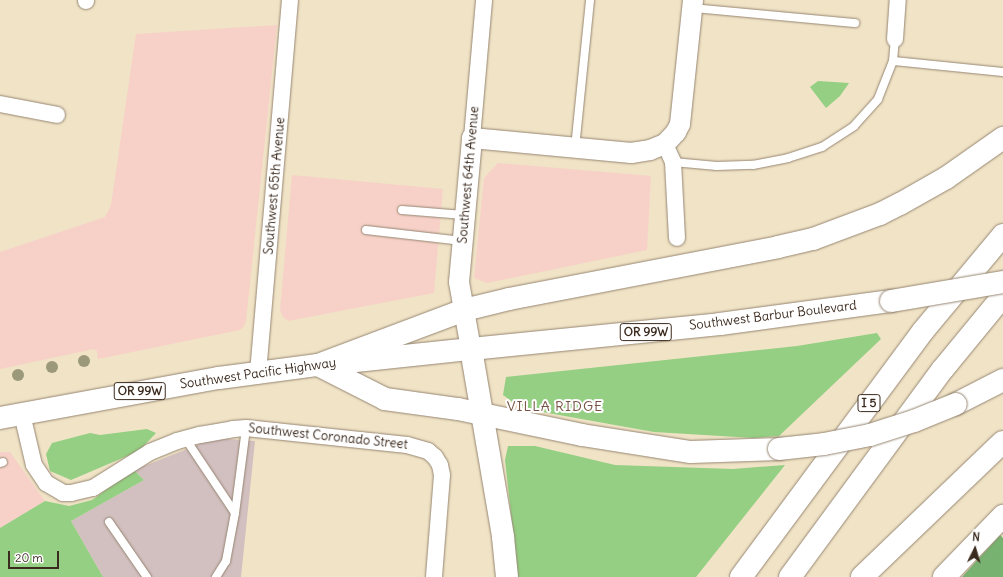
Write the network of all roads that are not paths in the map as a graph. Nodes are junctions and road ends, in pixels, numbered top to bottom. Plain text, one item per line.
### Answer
1 (290, 0) edge
2 (484, 0) edge
3 (590, 0) edge
4 (898, 0) edge
5 (692, 4) edge
6 (855, 23) dead end
7 (895, 39) joint
8 (892, 61) junction
9 (1003, 72) edge
10 (0, 104) edge
11 (57, 115) dead end
12 (472, 138) junction
13 (1003, 138) edge
14 (665, 144) junction
15 (575, 148) junction
16 (672, 162) junction
17 (402, 210) dead end
18 (464, 216) junction
19 (366, 230) dead end
20 (1003, 235) edge
21 (677, 238) dead end
22 (462, 240) junction
23 (1003, 282) edge
24 (1003, 296) edge
25 (464, 310) junction
26 (471, 349) junction
27 (318, 365) junction
28 (258, 372) junction
29 (1003, 380) edge
30 (22, 414) junction
31 (482, 414) junction
32 (0, 418) edge
33 (246, 428) junction
34 (185, 438) junction
35 (1003, 442) edge
36 (235, 513) junction
37 (1003, 516) edge
38 (109, 522) dead end
39 (147, 577) edge
40 (216, 577) edge
41 (434, 577) edge
42 (507, 577) edge
43 (741, 577) edge
44 (790, 577) edge
45 (862, 577) edge
46 (944, 577) edge

1 - 28 street, Southwest 65th Avenue
2 - 12 street, Southwest 64th Avenue
3 - 15 lane
4 - 7 street
5 - 6 lane
5 - 14 street
7 - 8 lane
8 - 9 lane
8 - 16 lane
10 - 11 street
12 - 15 street
12 - 18 street, Southwest 64th Avenue
13 - 25 main road
14 - 15 street
14 - 16 street
16 - 21 street
17 - 18 lane
18 - 22 street, Southwest 64th Avenue
19 - 22 lane
20 - 43 main road, I 5
22 - 25 street, Southwest 64th Avenue
23 - 26 main road, Southwest Barbur Boulevard / OR 99W, bridge
24 - 44 main road
25 - 26 street, Southwest 64th Avenue
25 - 27 main road
26 - 27 main road, Southwest Pacific Highway / OR 99W
26 - 31 main road
27 - 28 main road, Southwest Pacific Highway / OR 99W
27 - 31 main road
28 - 30 main road, Southwest Pacific Highway / OR 99W
29 - 31 main road, bridge
30 - 32 main road, Southwest Pacific Highway / OR 99W
30 - 34 street, Southwest Coronado Street
31 - 42 main road
33 - 34 street, Southwest Coronado Street
33 - 36 lane
33 - 41 street, Southwest Coronado Street
34 - 36 lane
35 - 45 main road
36 - 40 lane
37 - 46 main road
38 - 39 lane

